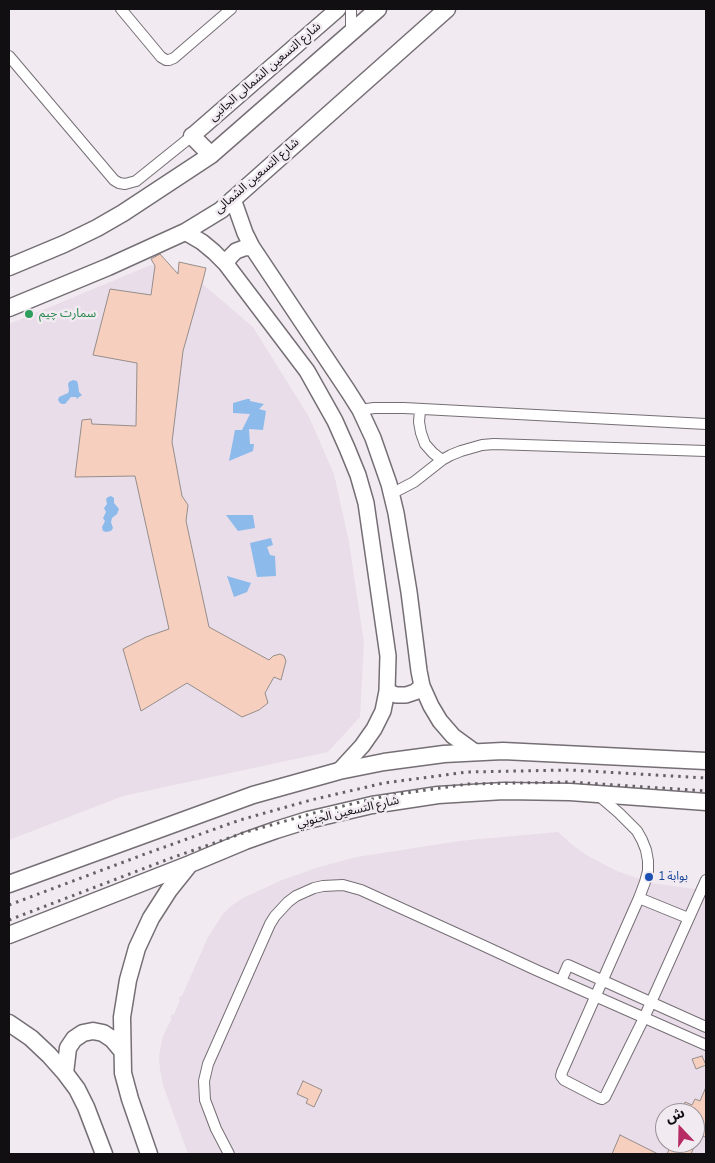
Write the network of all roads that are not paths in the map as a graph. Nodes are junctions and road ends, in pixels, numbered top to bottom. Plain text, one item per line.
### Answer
1 (121, 9) edge
2 (232, 9) edge
3 (338, 9) edge
4 (351, 9) edge
5 (378, 9) edge
6 (447, 9) edge
7 (351, 32) junction
8 (9, 56) edge
9 (192, 136) junction
10 (211, 155) junction
11 (233, 200) junction
12 (185, 232) junction
13 (252, 247) junction
14 (32, 258) junction
15 (9, 260) edge
16 (226, 264) junction
17 (9, 267) edge
18 (9, 308) edge
19 (360, 410) junction
20 (420, 410) junction
21 (706, 424) edge
22 (706, 451) edge
23 (442, 460) junction
24 (391, 494) junction
25 (422, 686) junction
26 (387, 691) junction
27 (475, 752) junction
28 (706, 761) edge
29 (340, 770) junction
30 (596, 794) junction
31 (706, 802) edge
32 (190, 864) junction
33 (706, 880) edge
34 (9, 884) edge
35 (639, 898) junction
36 (688, 918) junction
37 (9, 935) edge
38 (561, 981) junction
39 (602, 981) junction
40 (595, 996) junction
41 (650, 1002) junction
42 (644, 1018) junction
43 (687, 1019) junction
44 (9, 1023) edge
45 (706, 1027) edge
46 (681, 1034) junction
47 (705, 1042) edge
48 (122, 1051) junction
49 (65, 1073) junction
50 (104, 1154) edge
51 (149, 1154) edge
52 (229, 1154) edge

1 - 2 street
3 - 9 street, شارع التسعين الشمالى الجانبى
4 - 7 street
5 - 7 main road
6 - 11 main road, شارع التسعين الشمالى
7 - 10 main road
8 - 9 street
9 - 10 main road
10 - 14 main road
11 - 12 main road, شارع التسعين الشمالى
11 - 13 street
12 - 16 street
12 - 18 main road, شارع التسعين الشمالى
13 - 16 street
13 - 19 street
14 - 15 main road
14 - 17 main road
16 - 26 street
19 - 20 street
19 - 24 street
20 - 21 street
20 - 23 street
22 - 23 street
23 - 24 street
24 - 25 street
25 - 26 street
25 - 27 street
26 - 29 street
27 - 28 main road
27 - 29 main road
29 - 34 main road
30 - 31 main road, شارع التسعين الجنوبي
30 - 32 main road, شارع التسعين الجنوبي
30 - 35 street
32 - 37 main road, شارع التسعين الجنوبي
32 - 48 main road
33 - 36 street
35 - 36 street
35 - 39 street
36 - 41 street
38 - 39 street
38 - 40 street
38 - 52 street
39 - 40 street
39 - 41 street
40 - 42 street
40 - 42 street
41 - 42 street
41 - 43 street
42 - 46 street
43 - 45 street
43 - 46 street
44 - 49 main road
46 - 47 street
48 - 49 main road
48 - 51 main road
49 - 50 main road

